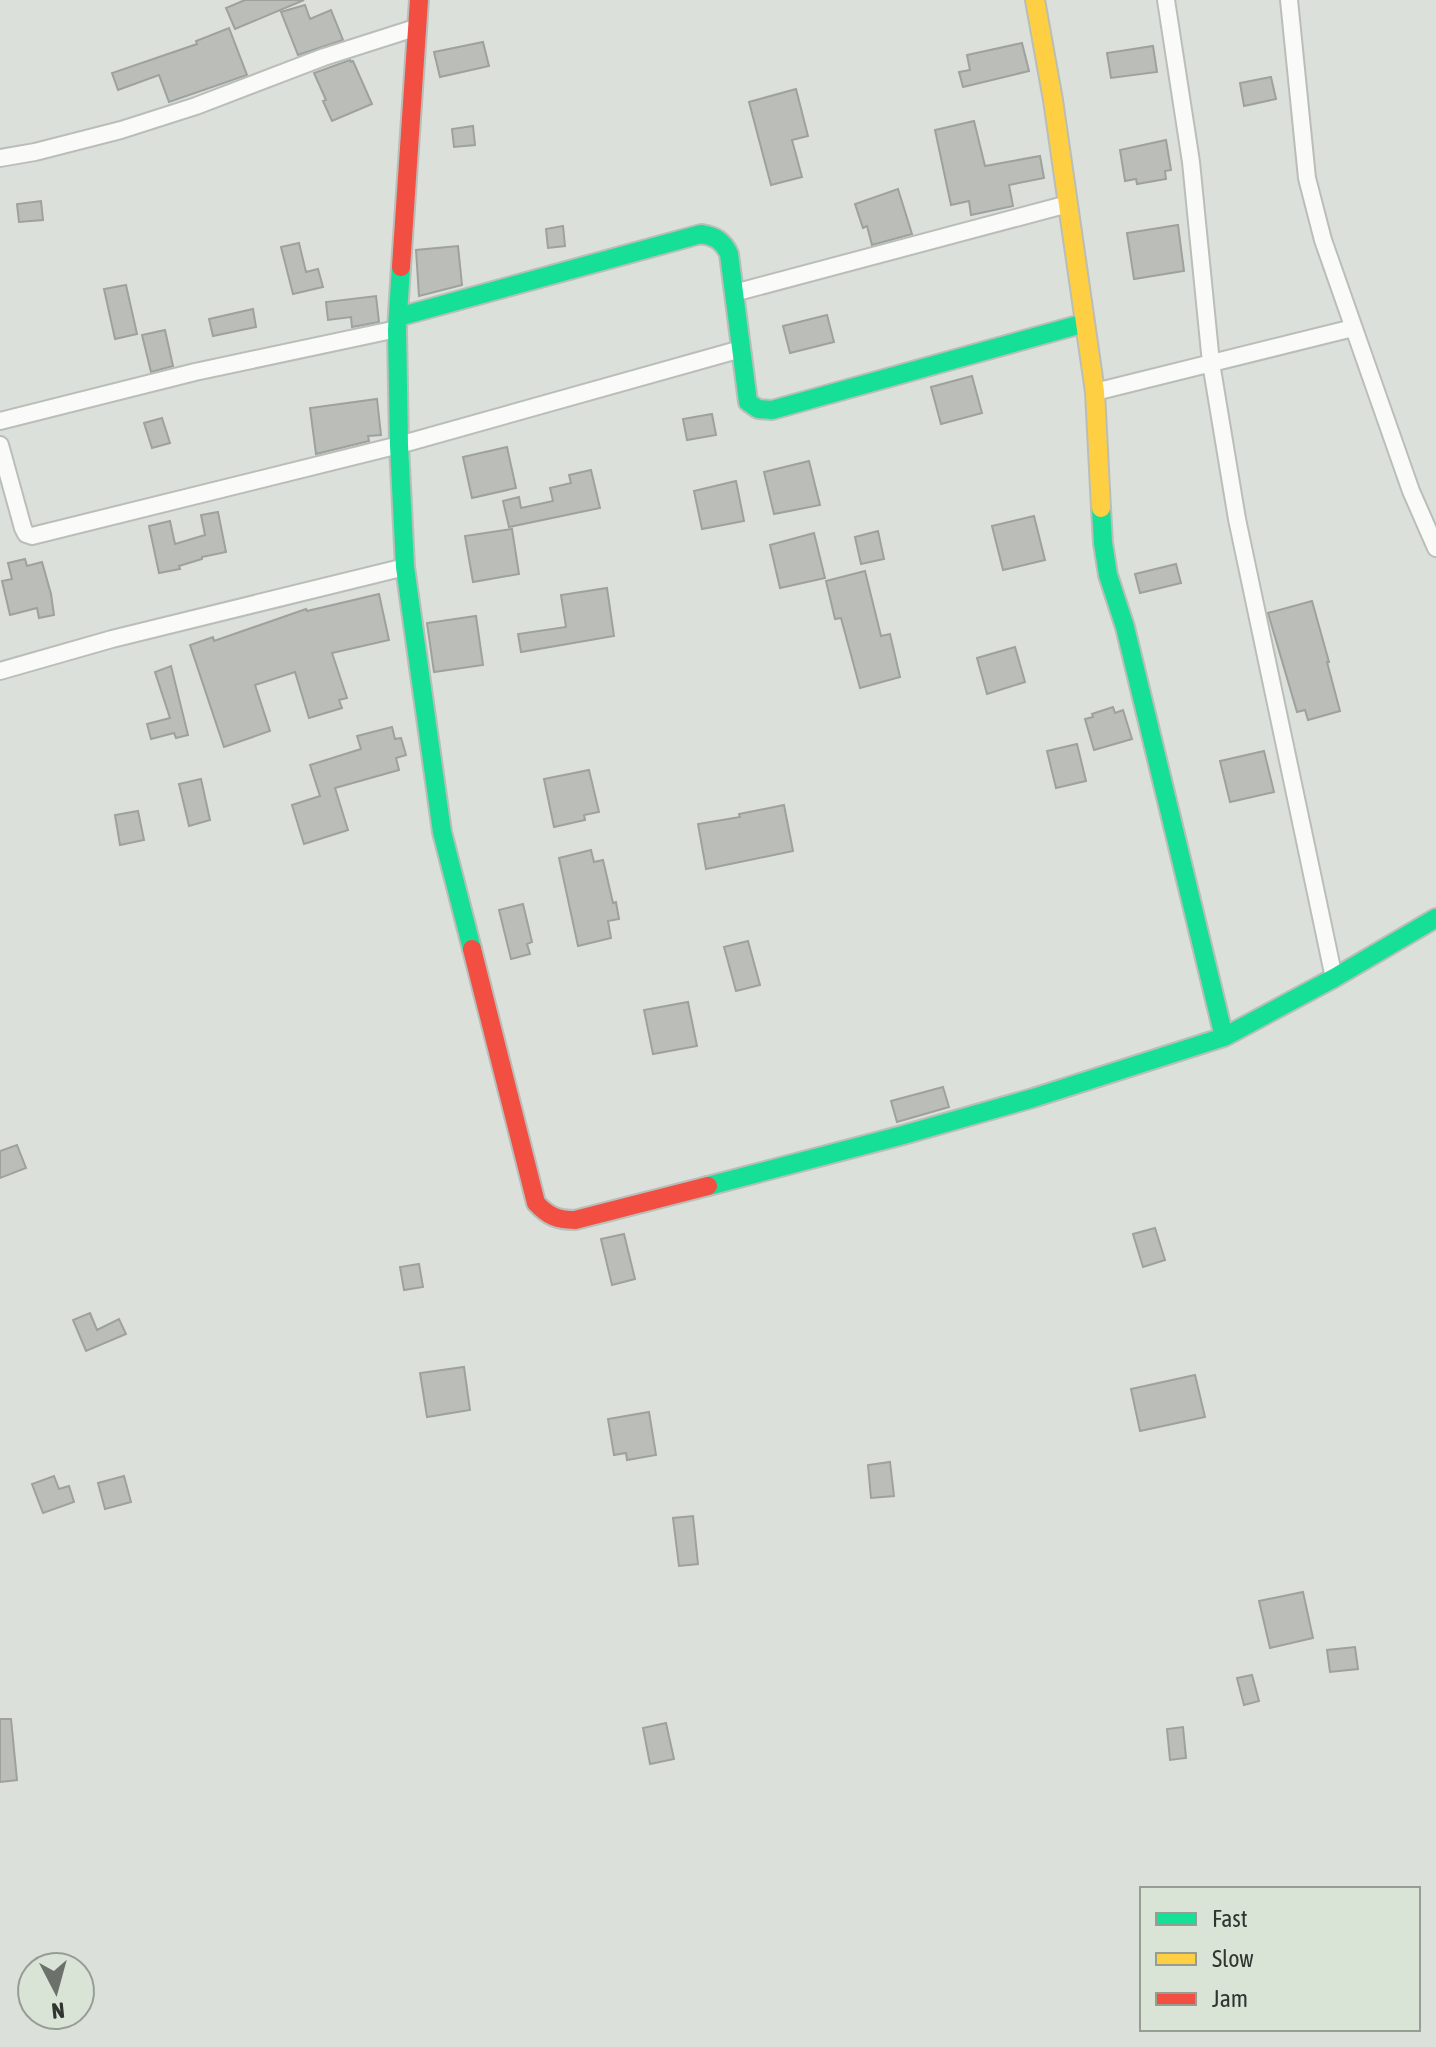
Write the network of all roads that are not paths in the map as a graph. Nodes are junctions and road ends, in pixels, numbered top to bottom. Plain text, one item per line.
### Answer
1 (419, 0) edge
2 (1035, 0) edge
3 (1166, 0) edge
4 (1289, 0) edge
5 (418, 27) junction
6 (0, 158) edge
7 (1068, 204) junction
8 (734, 293) junction
9 (398, 323) junction
10 (1085, 323) junction
11 (1353, 328) junction
12 (741, 349) junction
13 (1211, 363) junction
14 (1095, 392) junction
15 (0, 421) edge
16 (0, 445) edge
17 (399, 445) junction
18 (1436, 548) edge
19 (405, 567) junction
20 (0, 671) edge
21 (1436, 918) edge
22 (1334, 978) junction
23 (1224, 1037) junction

1 - 5 street
2 - 7 street
3 - 13 street
4 - 11 street
5 - 6 street
5 - 9 street
7 - 8 street
7 - 10 street
8 - 9 street
8 - 12 street
9 - 15 street
9 - 17 street
10 - 12 street
10 - 14 street
11 - 13 street
11 - 18 street
12 - 17 street
13 - 14 street
13 - 22 street
14 - 23 street
16 - 17 street
17 - 19 street
19 - 20 street
19 - 23 street
21 - 22 street
22 - 23 street

